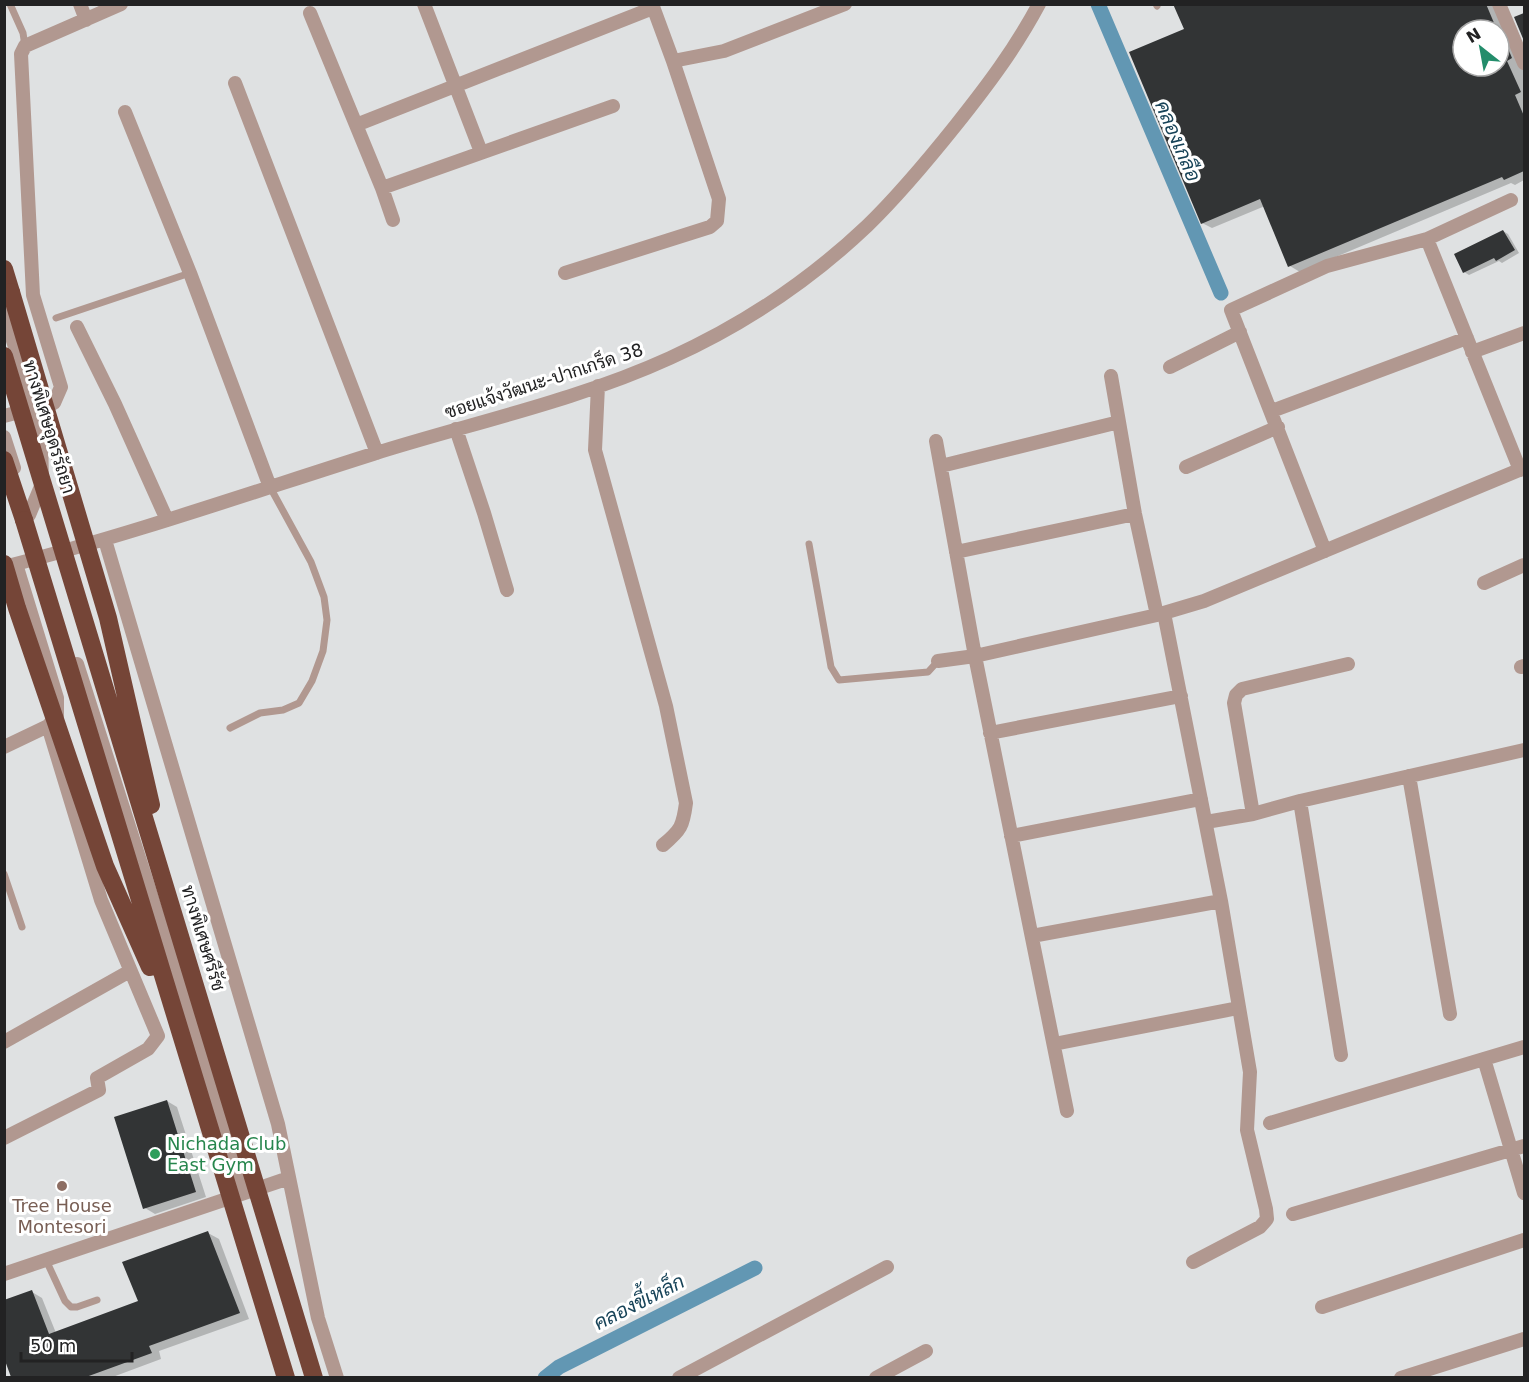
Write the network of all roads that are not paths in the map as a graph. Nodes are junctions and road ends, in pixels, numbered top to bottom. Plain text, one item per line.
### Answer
1 (10, 4) edge
2 (80, 4) edge
3 (121, 4) edge
4 (424, 4) edge
5 (845, 4) edge
6 (1039, 4) edge
7 (652, 6) edge
8 (1505, 6) edge
9 (310, 13) dead end
10 (86, 20) junction
11 (25, 46) junction
12 (673, 61) junction
13 (1524, 63) edge
14 (235, 83) dead end
15 (456, 86) junction
16 (613, 106) dead end
17 (125, 112) dead end
18 (356, 125) junction
19 (480, 153) junction
20 (382, 188) junction
21 (1511, 200) dead end
22 (393, 220) dead end
23 (1427, 239) junction
24 (4, 269) edge
25 (190, 273) junction
26 (565, 273) dead end
27 (4, 312) edge
28 (56, 318) dead end
29 (77, 327) dead end
30 (1240, 332) junction
31 (1524, 333) edge
32 (1467, 338) junction
33 (1472, 352) junction
34 (4, 356) edge
35 (1170, 367) dead end
36 (1111, 376) dead end
37 (598, 386) junction
38 (36, 408) junction
39 (1272, 411) junction
40 (4, 416) edge
41 (1119, 422) junction
42 (1278, 427) junction
43 (456, 429) junction
44 (4, 437) edge
45 (936, 441) dead end
46 (377, 453) junction
47 (4, 459) edge
48 (941, 466) junction
49 (1186, 467) dead end
50 (1522, 469) edge
51 (270, 487) junction
52 (53, 511) joint
53 (1135, 514) junction
54 (27, 518) junction
55 (166, 520) junction
56 (105, 540) junction
57 (808, 544) dead end
58 (1325, 551) junction
59 (956, 552) junction
60 (43, 557) junction
61 (8, 565) edge
62 (1524, 565) edge
63 (1484, 583) dead end
64 (507, 590) dead end
65 (1161, 614) junction
66 (975, 656) junction
67 (938, 662) joint
68 (1348, 664) dead end
69 (1181, 696) junction
70 (48, 726) junction
71 (230, 728) dead end
72 (990, 733) junction
73 (4, 747) edge
74 (1524, 752) edge
75 (1409, 776) junction
76 (1201, 799) junction
77 (1300, 801) junction
78 (1252, 813) junction
79 (1206, 822) junction
80 (1011, 836) junction
81 (663, 845) dead end
82 (4, 874) edge
83 (1221, 901) junction
84 (171, 909) junction
85 (22, 927) dead end
86 (1032, 936) junction
87 (130, 971) junction
88 (1238, 1008) junction
89 (1450, 1014) dead end
90 (182, 1040) junction
91 (4, 1042) edge
92 (1054, 1044) junction
93 (1524, 1047) edge
94 (1341, 1055) dead end
95 (1484, 1059) junction
96 (1067, 1111) dead end
97 (1270, 1124) dead end
98 (4, 1138) edge
99 (1518, 1148) edge
100 (289, 1178) junction
101 (241, 1186) dead end
102 (1524, 1193) edge
103 (1293, 1214) dead end
104 (1524, 1240) edge
105 (46, 1260) junction
106 (1193, 1262) dead end
107 (886, 1267) dead end
108 (4, 1274) edge
109 (97, 1300) dead end
110 (1322, 1307) dead end
111 (1524, 1339) edge
112 (927, 1351) dead end
113 (706, 1371) edge
114 (286, 1377) edge
115 (314, 1377) edge
116 (337, 1377) edge
117 (679, 1377) edge
118 (876, 1377) edge
119 (1401, 1377) edge

1 - 11 lane
2 - 10 street
3 - 10 street
4 - 15 street
5 - 12 street
6 - 37 street, ซอยแจ้งวัฒนะ-ปากเกร็ด 38
7 - 12 street
7 - 15 street
8 - 13 street
9 - 18 street
10 - 11 street
11 - 38 street
12 - 26 street
14 - 46 street
15 - 18 street
15 - 19 street
16 - 19 street
17 - 25 street
18 - 20 street
19 - 20 street
20 - 22 street
21 - 23 street
23 - 30 street
23 - 32 street
24 - 84 highway, bridge
25 - 28 lane
25 - 51 street
27 - 38 street
29 - 55 street
30 - 35 street
30 - 39 street
31 - 33 street
32 - 33 street
32 - 39 street
33 - 50 street
34 - 52 highway, ทางพิเศษอุดรรัถยา, bridge
36 - 41 street
37 - 43 street, ซอยแจ้งวัฒนะ-ปากเกร็ด 38
37 - 81 street
38 - 40 street
38 - 54 street
39 - 42 street
41 - 48 street
41 - 53 street
42 - 49 street
42 - 58 street
43 - 46 street, ซอยแจ้งวัฒนะ-ปากเกร็ด 38
43 - 64 street
44 - 54 street
45 - 48 street
46 - 51 street, ซอยแจ้งวัฒนะ-ปากเกร็ด 38
47 - 54 highway
48 - 59 street
50 - 58 street
51 - 55 street, ซอยแจ้งวัฒนะ-ปากเกร็ด 38
51 - 71 lane
52 - 84 highway, ทางพิเศษศรีรัช, bridge
53 - 59 street
53 - 65 street
54 - 60 street
54 - 90 highway, bridge
55 - 56 street, ซอยแจ้งวัฒนะ-ปากเกร็ด 38
56 - 60 street, ซอยแจ้งวัฒนะ-ปากเกร็ด 38
56 - 100 street
57 - 67 lane
58 - 65 street
59 - 66 street
60 - 61 street, ซอยแจ้งวัฒนะ-ปากเกร็ด 38
60 - 101 street
61 - 70 street
61 - 90 highway, bridge
62 - 63 street
65 - 66 street
65 - 69 street
66 - 67 street
66 - 72 street
68 - 78 street
69 - 72 street
69 - 76 street
70 - 73 street
70 - 87 street
72 - 80 street
74 - 75 street
75 - 77 street
75 - 89 street
76 - 79 street
76 - 80 street
77 - 78 street
77 - 94 street
78 - 79 street
79 - 83 street
80 - 86 street
82 - 85 lane
83 - 86 street
83 - 88 street
84 - 115 highway, ทางพิเศษศรีรัช, bridge
86 - 92 street
87 - 91 street
87 - 98 street
88 - 92 street
88 - 106 street
90 - 114 highway, bridge
92 - 96 street
93 - 95 street
95 - 97 street
95 - 99 street
99 - 102 street
99 - 103 street
100 - 105 street
100 - 116 street
104 - 110 street
105 - 108 street
105 - 109 lane
107 - 113 street
111 - 119 street
112 - 118 street
113 - 117 street

